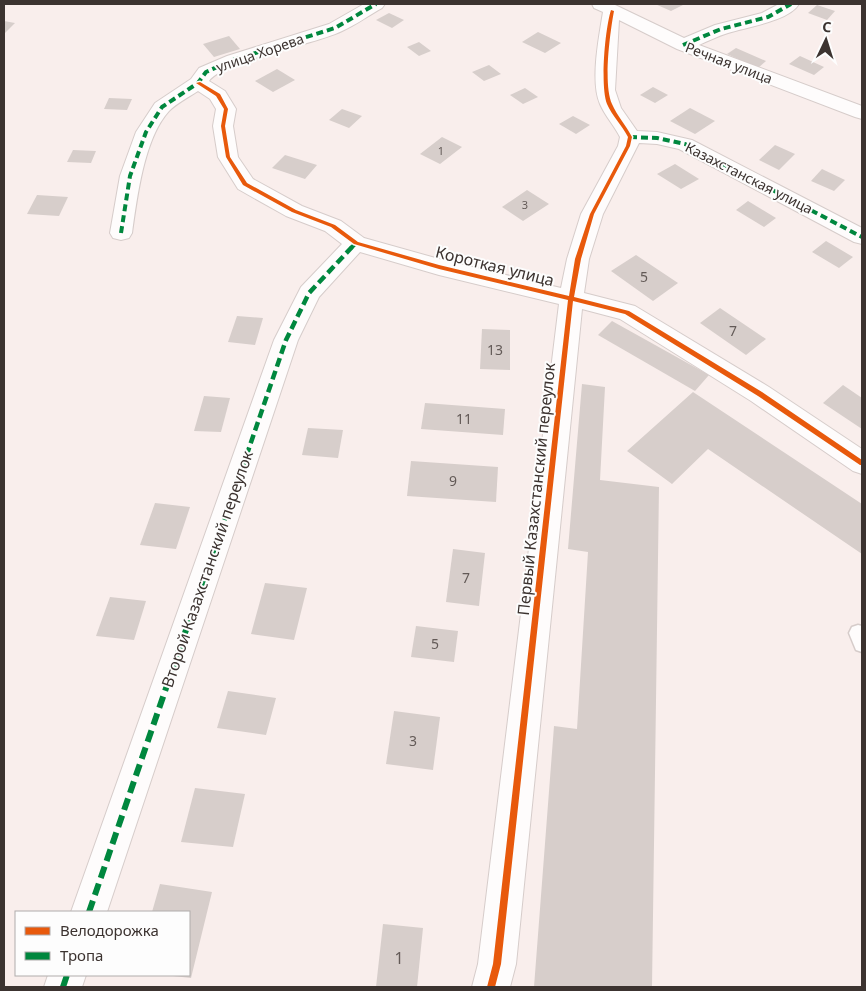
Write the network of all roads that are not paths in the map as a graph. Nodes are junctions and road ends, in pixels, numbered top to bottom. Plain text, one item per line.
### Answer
1 (376, 4) edge
2 (791, 4) edge
3 (606, 7) edge
4 (683, 46) junction
5 (198, 83) junction
6 (862, 113) edge
7 (630, 138) junction
8 (121, 233) dead end
9 (862, 237) edge
10 (356, 243) junction
11 (571, 299) junction
12 (862, 463) edge
13 (89, 911) edge
14 (492, 987) edge

1 - 5 street, улица Хорева
2 - 4 street
3 - 4 street, Речная улица
3 - 7 street
4 - 6 street, Речная улица
5 - 8 street, улица Хорева
5 - 10 street, Короткая улица
7 - 9 street, Казахстанская улица
7 - 11 street, Первый Казахстанский переулок
10 - 11 street, Короткая улица
10 - 13 street, Второй Казахстанский переулок
11 - 12 street, Короткая улица
11 - 14 street, Первый Казахстанский переулок

